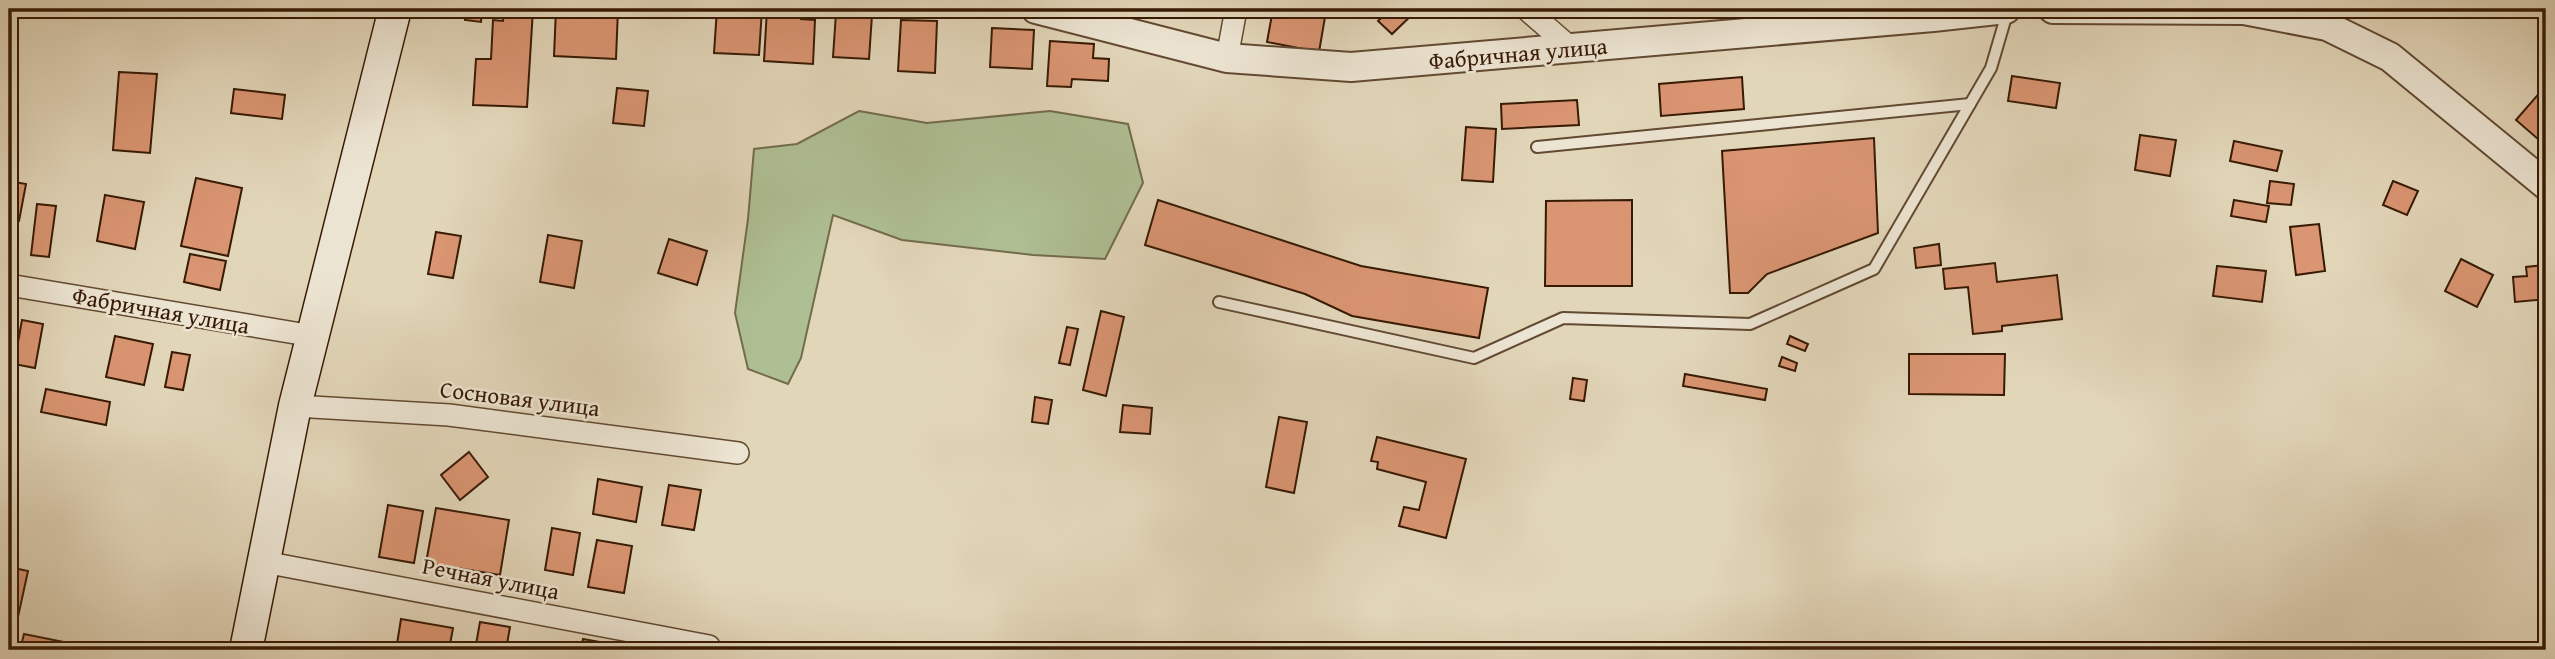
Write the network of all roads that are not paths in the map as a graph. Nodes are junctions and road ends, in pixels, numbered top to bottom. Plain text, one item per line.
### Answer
1 (396, 9) edge
2 (1036, 9) edge
3 (1236, 9) edge
4 (1526, 9) edge
5 (2007, 9) edge
6 (2053, 9) edge
7 (1928, 13) edge
8 (1571, 48) junction
9 (1227, 58) junction
10 (1970, 104) junction
11 (1537, 147) dead end
12 (2546, 185) edge
13 (9, 285) edge
14 (1219, 302) dead end
15 (313, 336) junction
16 (295, 406) junction
17 (738, 453) dead end
18 (264, 562) junction
19 (709, 646) dead end
20 (246, 650) edge

1 - 15 main road
2 - 9 street, Фабричная улица
3 - 9 street
4 - 8 street
5 - 7 street, Фабричная улица
5 - 10 lane
6 - 12 street
7 - 8 street, Фабричная улица
8 - 9 street, Фабричная улица
10 - 11 lane
10 - 14 lane
13 - 15 street, Фабричная улица
15 - 16 main road
16 - 17 street, Сосновая улица
16 - 18 main road
18 - 19 street, Речная улица
18 - 20 main road

